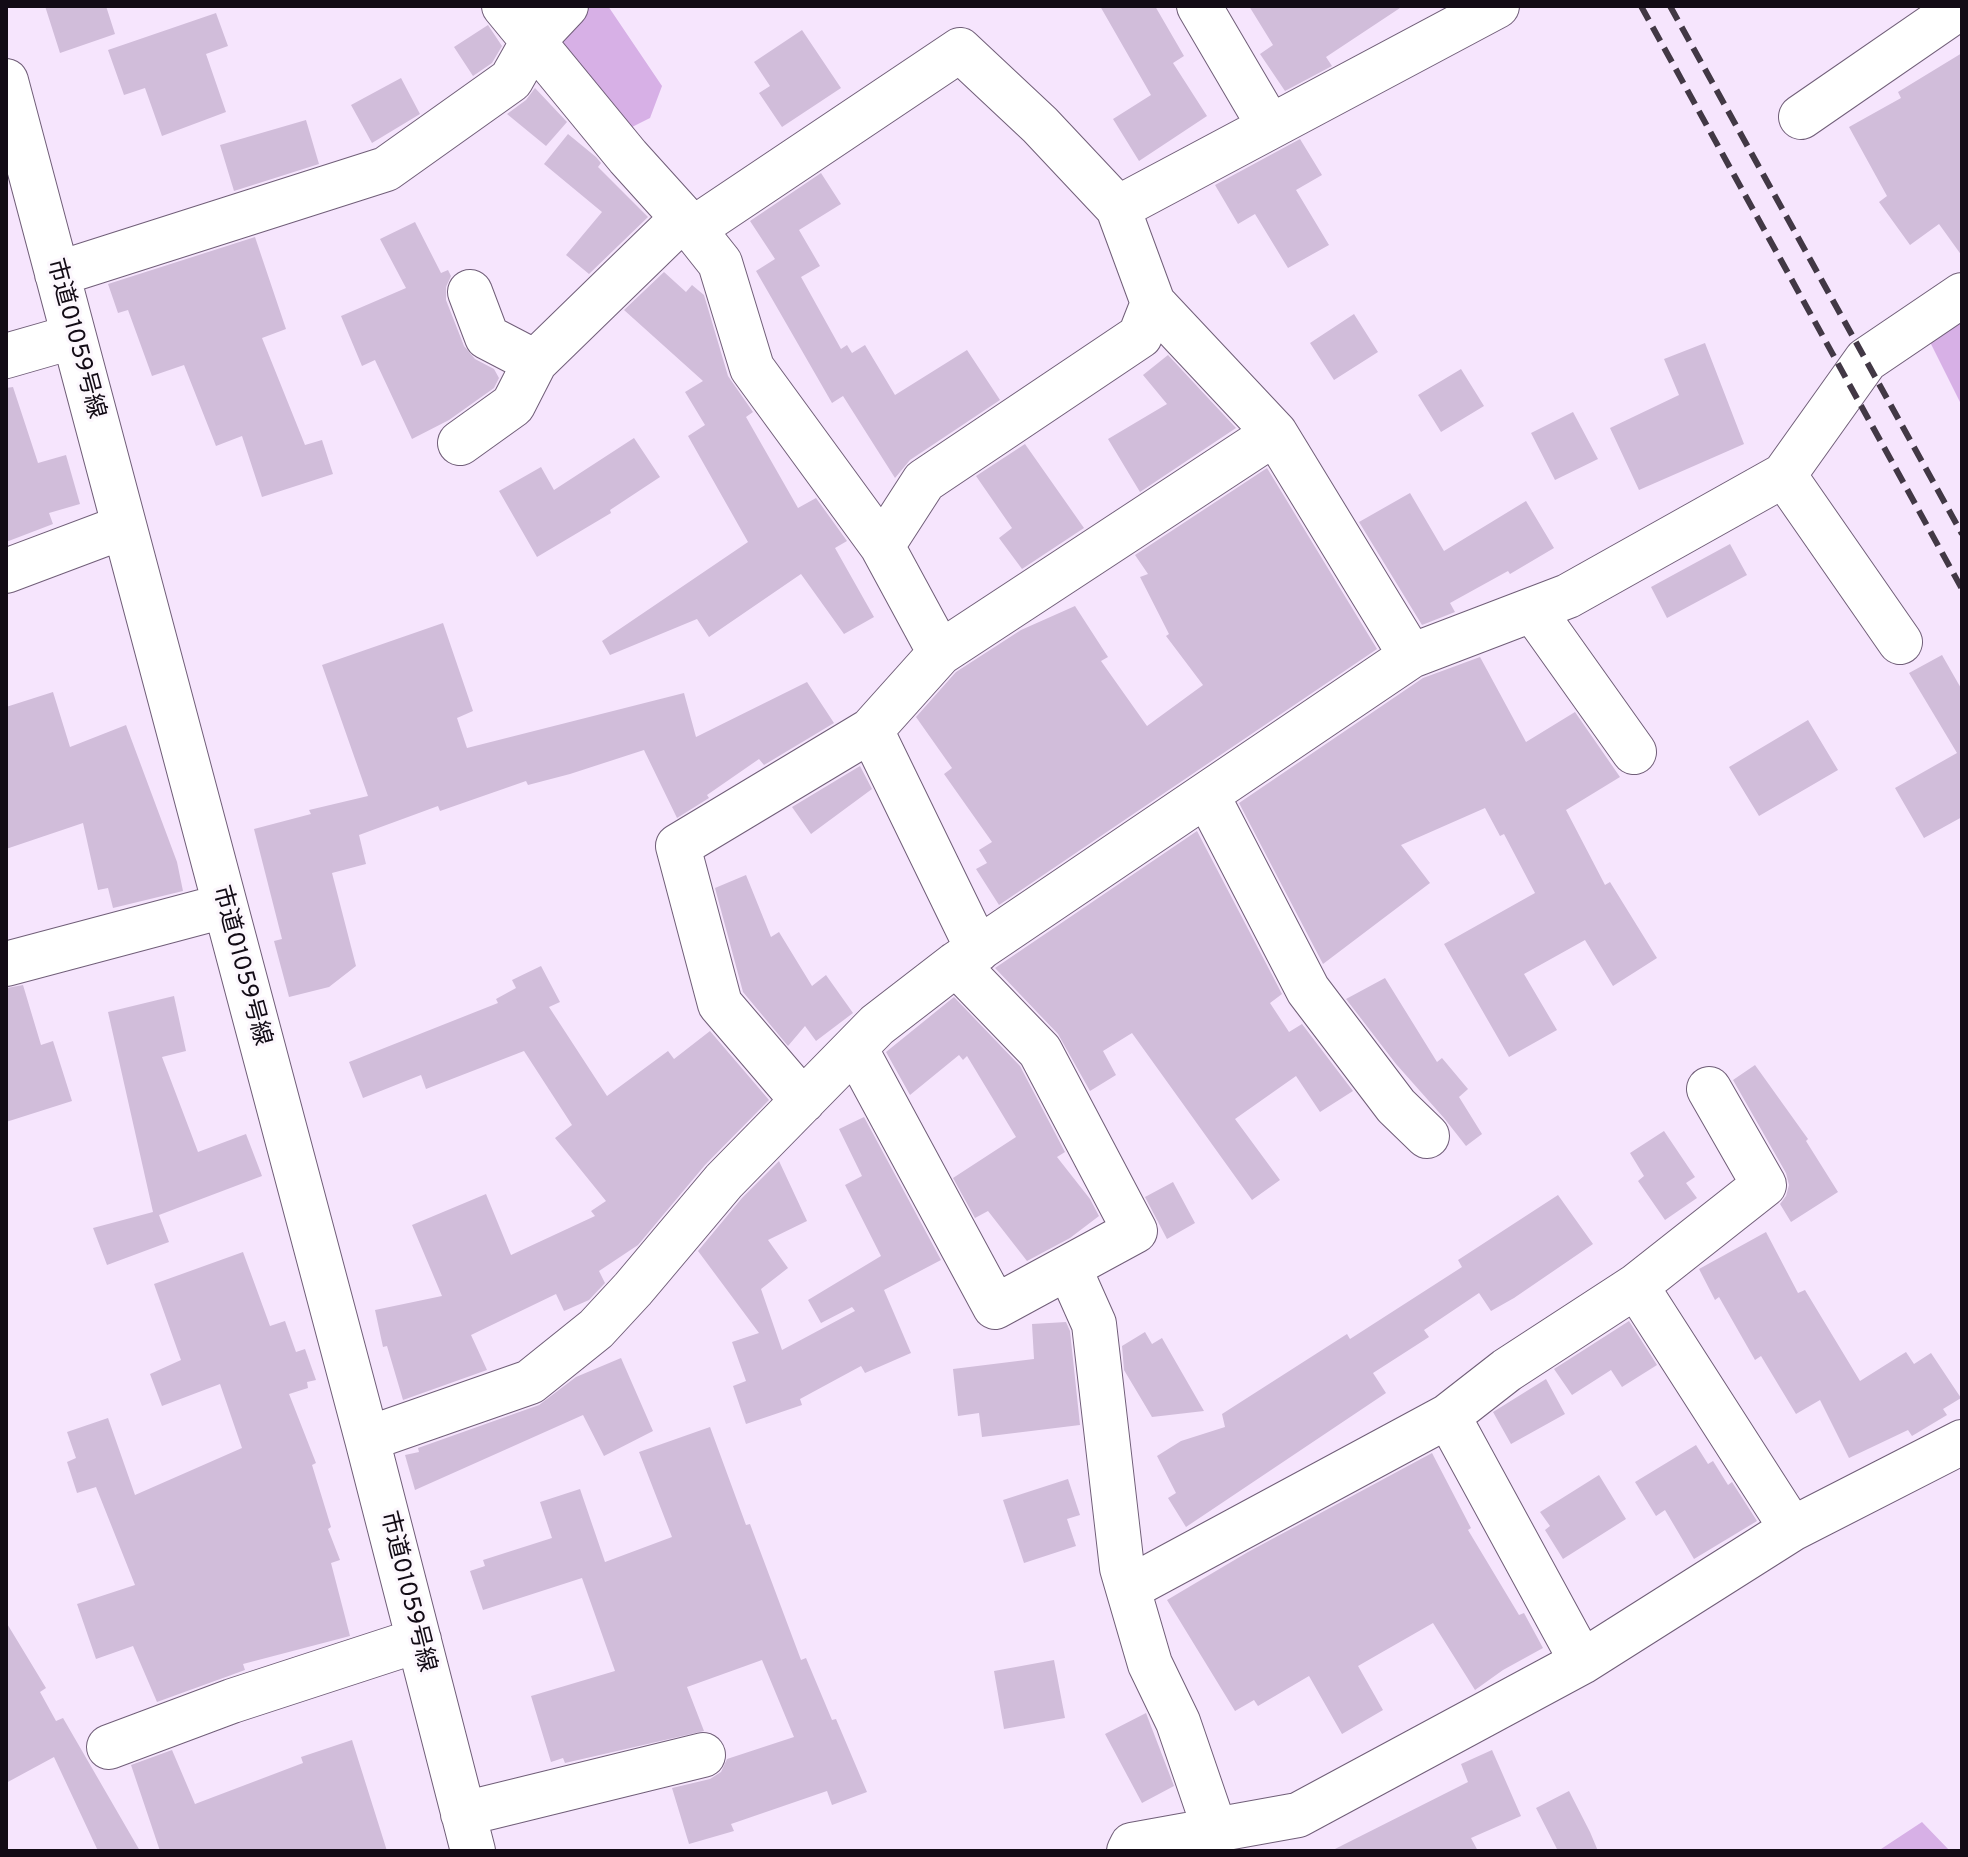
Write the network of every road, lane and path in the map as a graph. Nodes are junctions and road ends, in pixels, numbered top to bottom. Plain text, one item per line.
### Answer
1 (504, 6) edge
2 (566, 6) edge
3 (1199, 6) edge
4 (1497, 6) edge
5 (1962, 6) edge
6 (1431, 21) edge
7 (533, 41) junction
8 (8, 100) edge
9 (1801, 117) dead end
10 (1270, 127) junction
11 (1118, 208) junction
12 (688, 224) junction
13 (57, 274) junction
14 (470, 292) dead end
15 (1962, 295) edge
16 (1153, 303) junction
17 (72, 337) junction
18 (6, 356) edge
19 (535, 362) junction
20 (1275, 433) junction
21 (460, 443) dead end
22 (1784, 475) junction
23 (123, 527) junction
24 (882, 546) junction
25 (6, 571) edge
26 (1533, 610) junction
27 (1900, 642) dead end
28 (940, 653) junction
29 (1411, 656) junction
30 (871, 730) junction
31 (1634, 752) dead end
32 (1207, 795) junction
33 (224, 906) junction
34 (967, 957) junction
35 (6, 964) edge
36 (855, 1048) junction
37 (1709, 1089) dead end
38 (803, 1101) junction
39 (1427, 1136) dead end
40 (1069, 1268) junction
41 (1636, 1286) junction
42 (1448, 1416) junction
43 (367, 1439) junction
44 (1962, 1442) edge
45 (1792, 1529) junction
46 (1129, 1588) junction
47 (419, 1640) junction
48 (1582, 1662) junction
49 (109, 1747) dead end
50 (703, 1755) dead end
51 (1215, 1830) junction
52 (468, 1833) edge
53 (1129, 1851) edge

1 - 7 street
2 - 7 street
3 - 10 street
4 - 6 street
5 - 9 street
6 - 10 street
7 - 12 street
7 - 13 street
8 - 13 street, 市道01059号線
10 - 11 street
11 - 12 street
11 - 16 street
12 - 19 street
12 - 24 street
13 - 17 street, 市道01059号線
14 - 19 street
15 - 22 street
16 - 20 street
16 - 24 street
17 - 18 street
17 - 23 street, 市道01059号線
19 - 21 street
20 - 28 street
20 - 29 street
22 - 26 street
22 - 27 street
23 - 25 street
23 - 33 street, 市道01059号線
24 - 28 street
26 - 29 street
26 - 31 street
28 - 30 street
29 - 32 street
30 - 34 street
30 - 38 street
32 - 34 street
32 - 39 street
33 - 35 street
33 - 43 street, 市道01059号線
34 - 36 street
34 - 40 street
36 - 38 street
36 - 40 street
37 - 41 street
38 - 43 street
40 - 46 street
41 - 42 street
41 - 45 street
42 - 46 street
42 - 48 street
43 - 47 street, 市道01059号線
44 - 45 street
45 - 48 street
46 - 51 street
47 - 49 street
47 - 52 street, 市道01059号線
48 - 51 street
50 - 52 street
51 - 53 street

